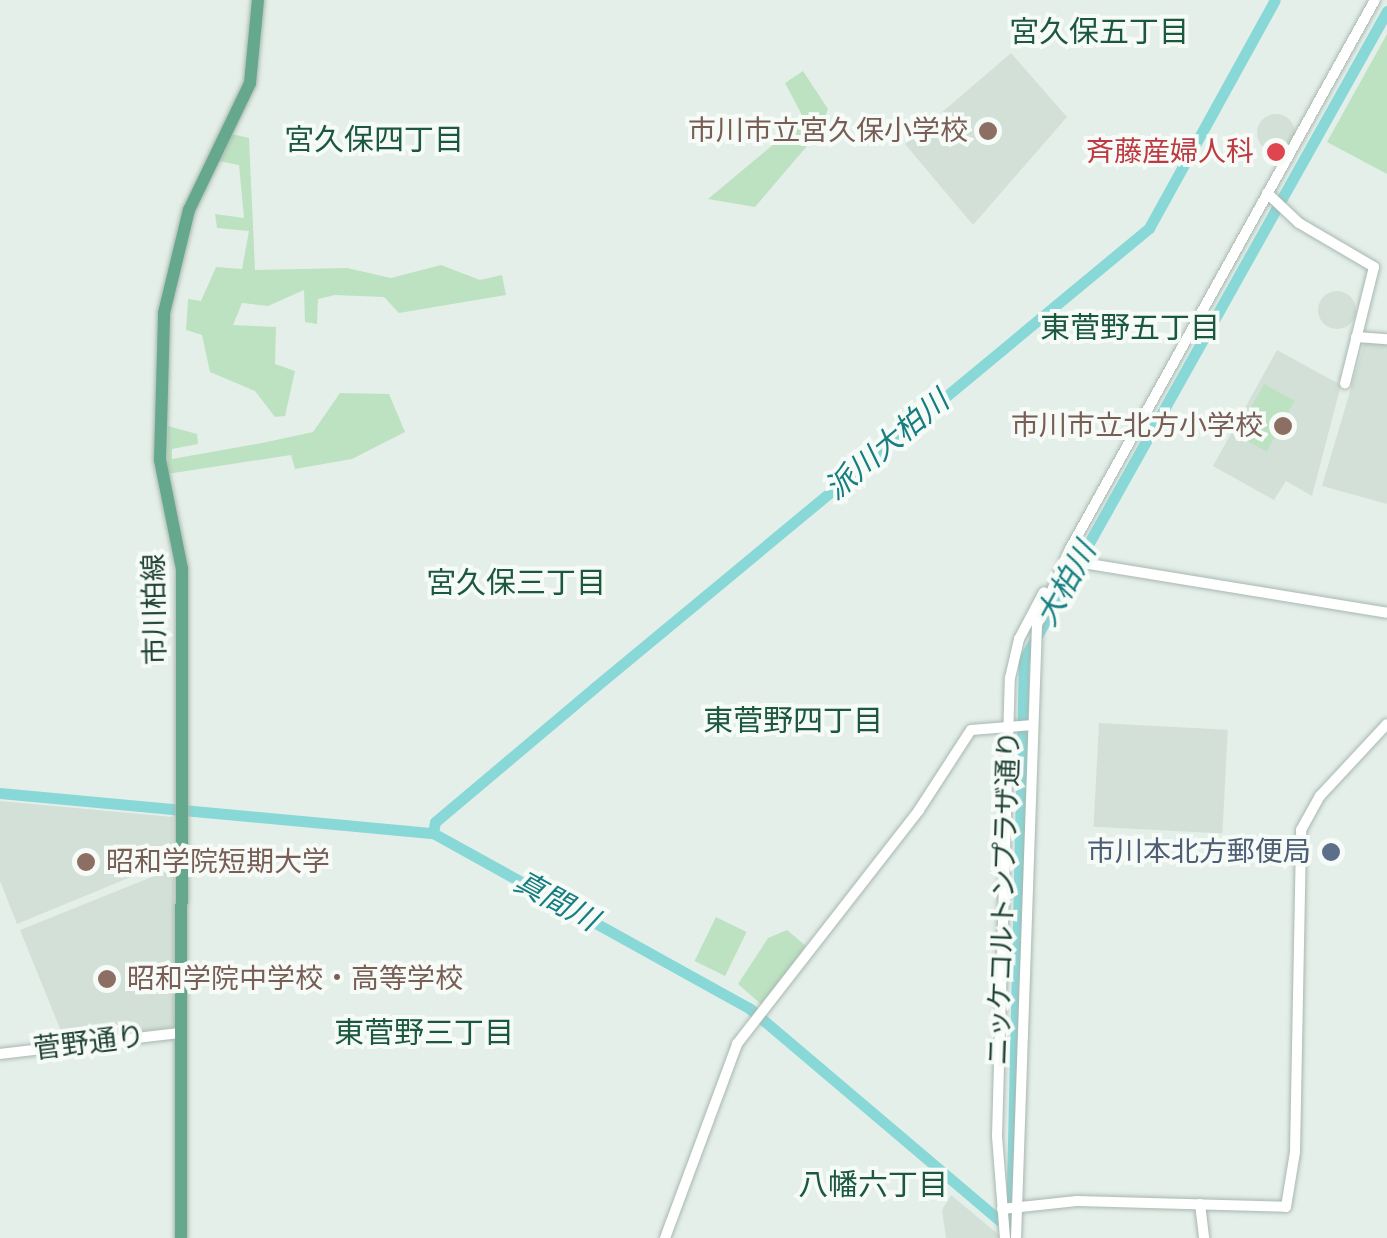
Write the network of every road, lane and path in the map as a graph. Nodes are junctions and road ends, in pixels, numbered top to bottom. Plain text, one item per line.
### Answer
1 (258, 0) edge
2 (1375, 0) edge
3 (1270, 195) junction
4 (1356, 337) junction
5 (1387, 339) edge
6 (1346, 383) dead end
7 (1066, 565) junction
8 (1387, 613) edge
9 (1387, 724) edge
10 (1011, 725) junction
11 (1031, 725) junction
12 (179, 1033) junction
13 (0, 1054) edge
14 (1200, 1204) junction
15 (1003, 1211) junction
16 (1017, 1213) junction
17 (181, 1238) edge
18 (666, 1238) edge
19 (1005, 1238) edge
20 (1016, 1238) edge
21 (1204, 1238) edge

1 - 12 main road, 市川柏線
2 - 3 street, ニッケコルトンプラザ通り
3 - 4 street
3 - 7 street, ニッケコルトンプラザ通り
4 - 5 street
4 - 6 street
7 - 8 street
7 - 10 street, ニッケコルトンプラザ通り
7 - 11 street, ニッケコルトンプラザ通り
9 - 14 street
10 - 11 street
10 - 15 street, ニッケコルトンプラザ通り
10 - 18 street
11 - 16 street, ニッケコルトンプラザ通り
12 - 13 street, 菅野通り
12 - 17 main road, 市川柏線
14 - 16 street
14 - 21 street
15 - 16 street
15 - 19 street, ニッケコルトンプラザ通り
16 - 20 street, ニッケコルトンプラザ通り

